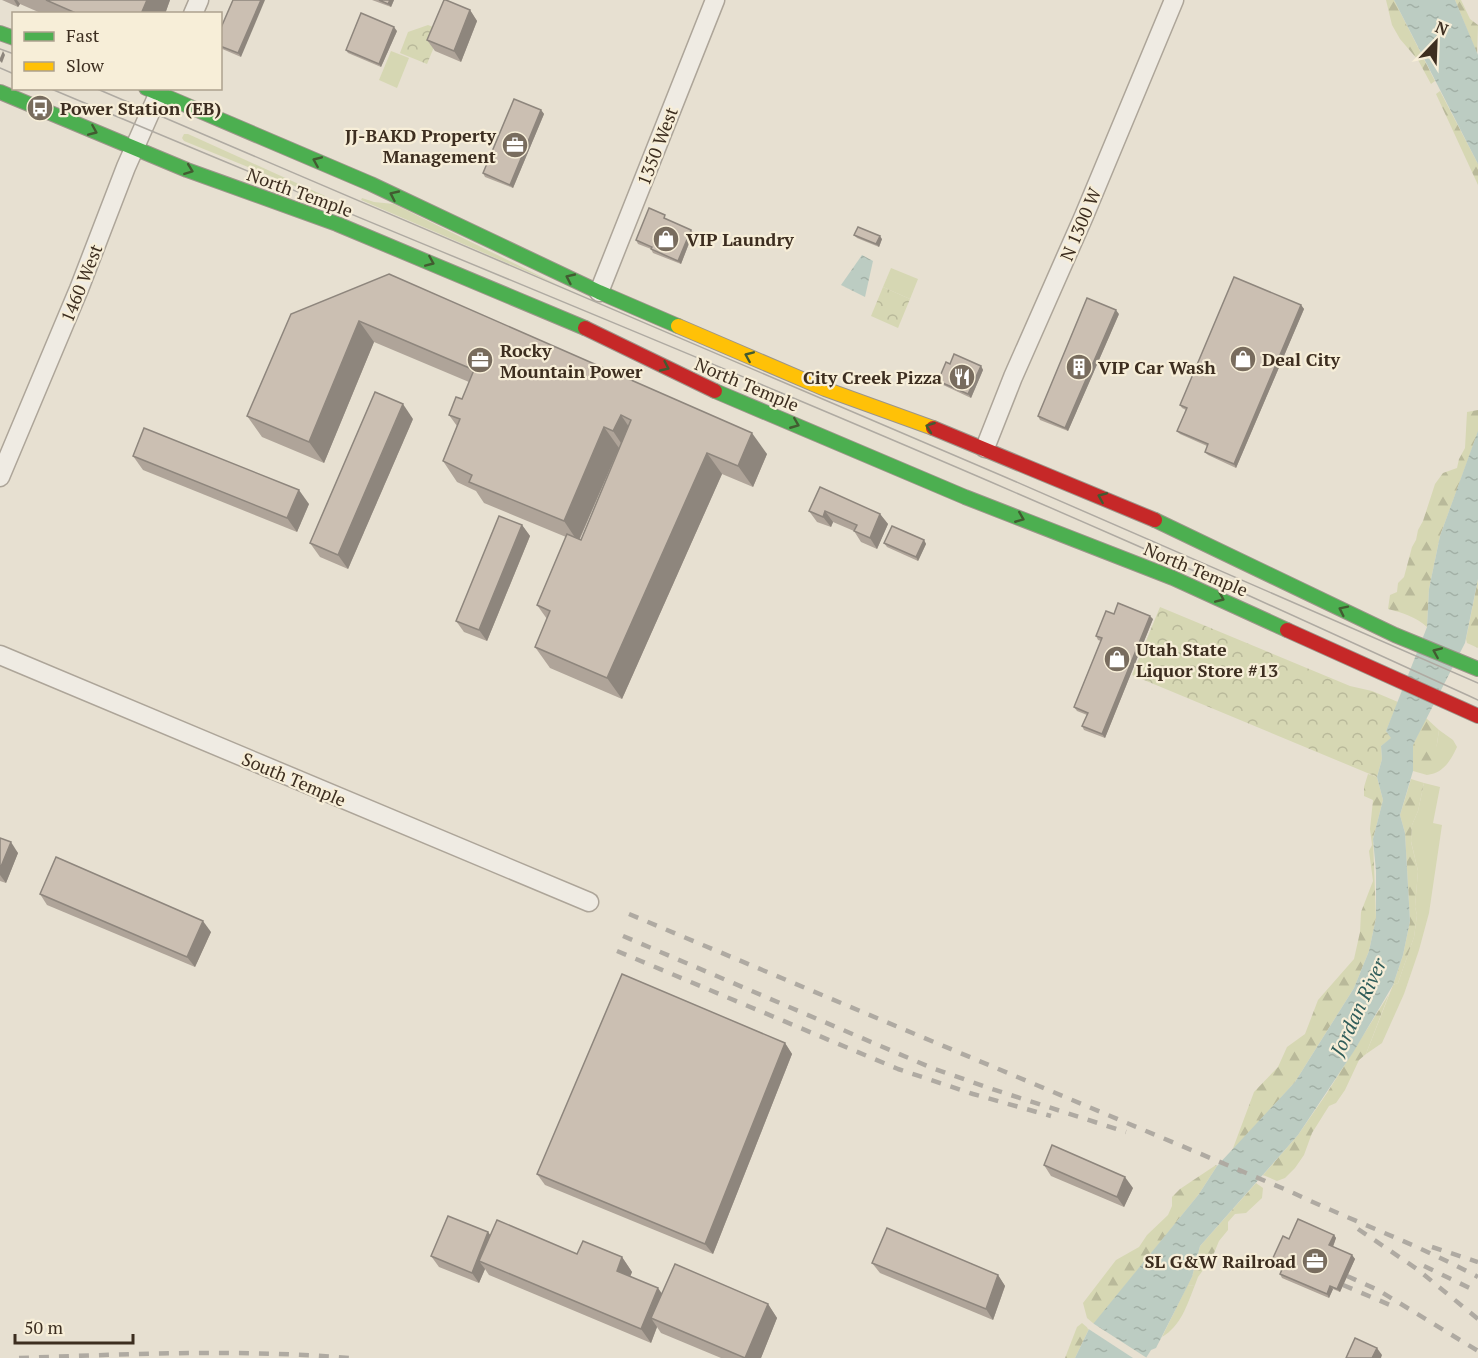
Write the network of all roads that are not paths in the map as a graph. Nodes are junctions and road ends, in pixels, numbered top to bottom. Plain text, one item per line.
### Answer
1 (715, 0) edge
2 (1174, 0) edge
3 (155, 90) edge
4 (0, 92) edge
5 (134, 148) junction
6 (599, 292) junction
7 (985, 448) junction
8 (0, 477) edge
9 (0, 655) edge
10 (1478, 669) edge
11 (1478, 716) edge
12 (589, 902) dead end

1 - 6 street, 1350 West
2 - 7 street, N 1300 W
3 - 5 street, 1460 West
6 -> 3 main road, North Temple
4 -> 5 main road, North Temple
5 - 8 street, 1460 West
5 -> 11 main road, North Temple
7 -> 6 main road, North Temple
10 -> 7 main road, North Temple
9 - 12 street, South Temple

